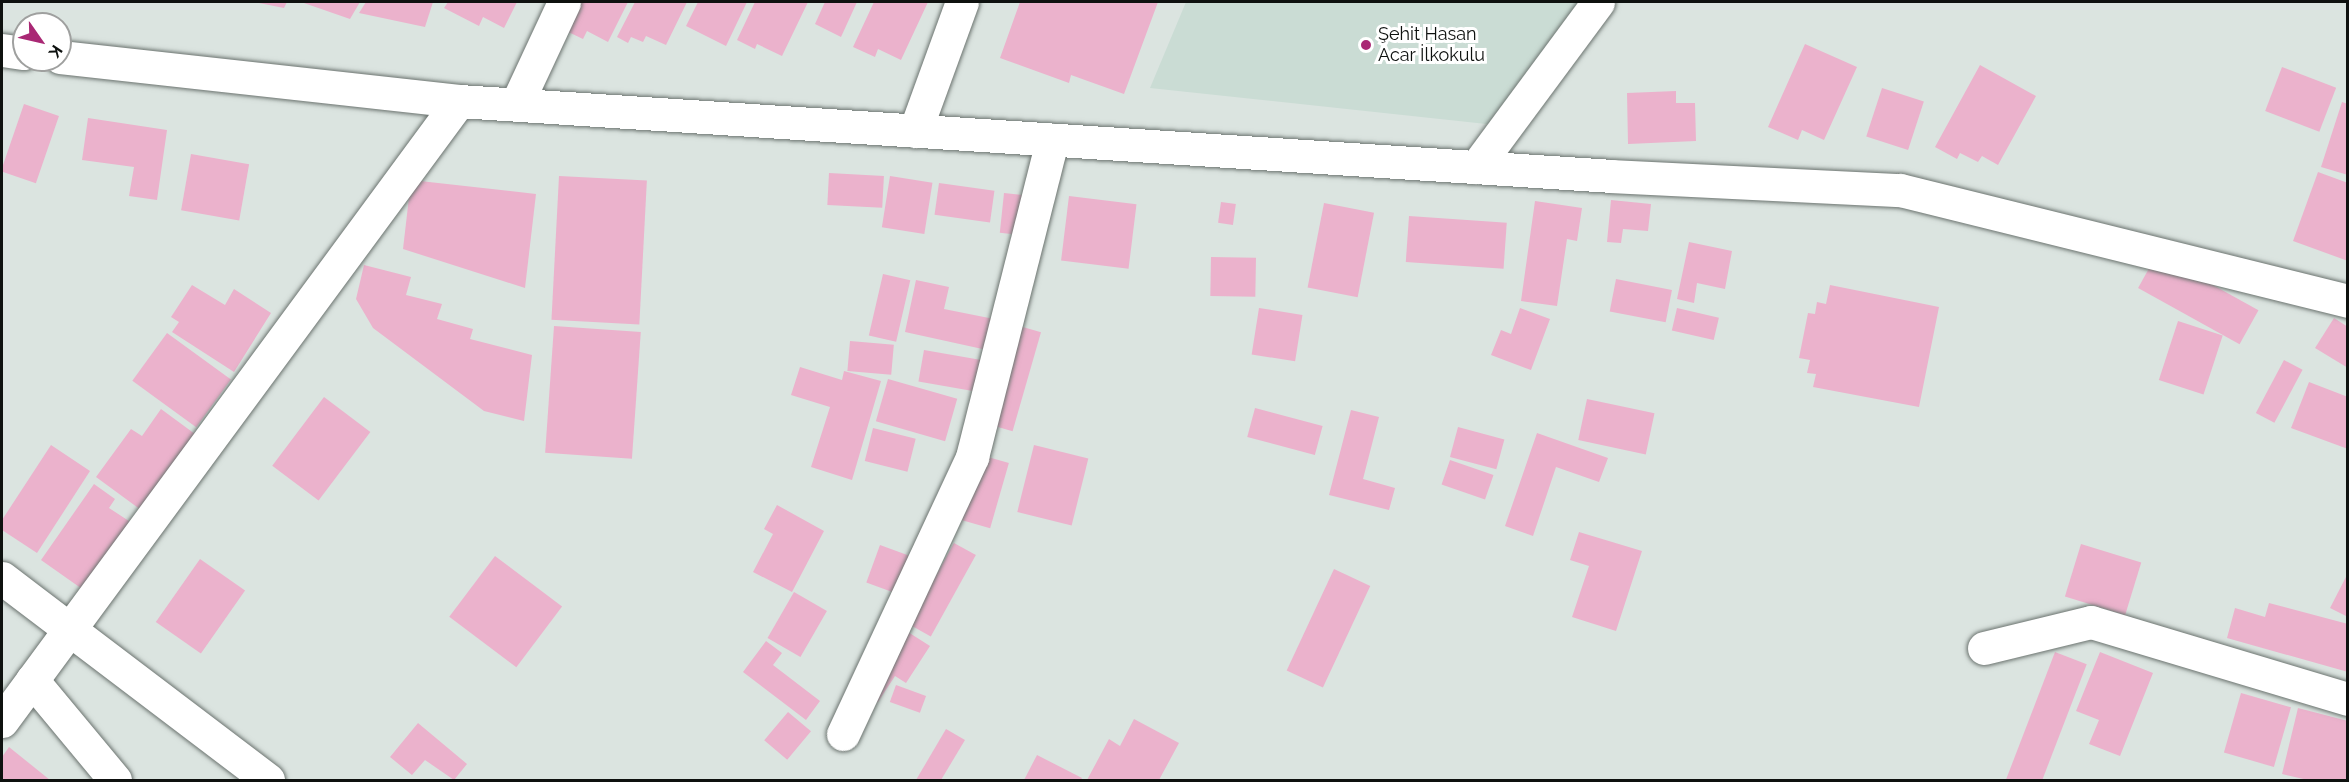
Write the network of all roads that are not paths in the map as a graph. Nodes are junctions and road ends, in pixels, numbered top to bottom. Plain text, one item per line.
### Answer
1 (564, 2) edge
2 (962, 2) edge
3 (1598, 2) edge
4 (72, 58) edge
5 (459, 101) junction
6 (517, 103) junction
7 (915, 130) junction
8 (1052, 140) junction
9 (1476, 167) junction
10 (2348, 301) edge
11 (2, 579) edge
12 (68, 631) junction
13 (1984, 648) dead end
14 (32, 680) junction
15 (2348, 699) edge
16 (2, 721) edge
17 (843, 734) dead end
18 (116, 780) edge
19 (268, 780) edge

1 - 6 street
2 - 7 street
3 - 9 street
4 - 5 street
5 - 6 street
5 - 12 street
6 - 7 street
7 - 8 street
8 - 9 street
8 - 17 street
9 - 10 street
11 - 12 street
12 - 14 street
12 - 19 street
13 - 15 street
14 - 16 street
14 - 18 street

